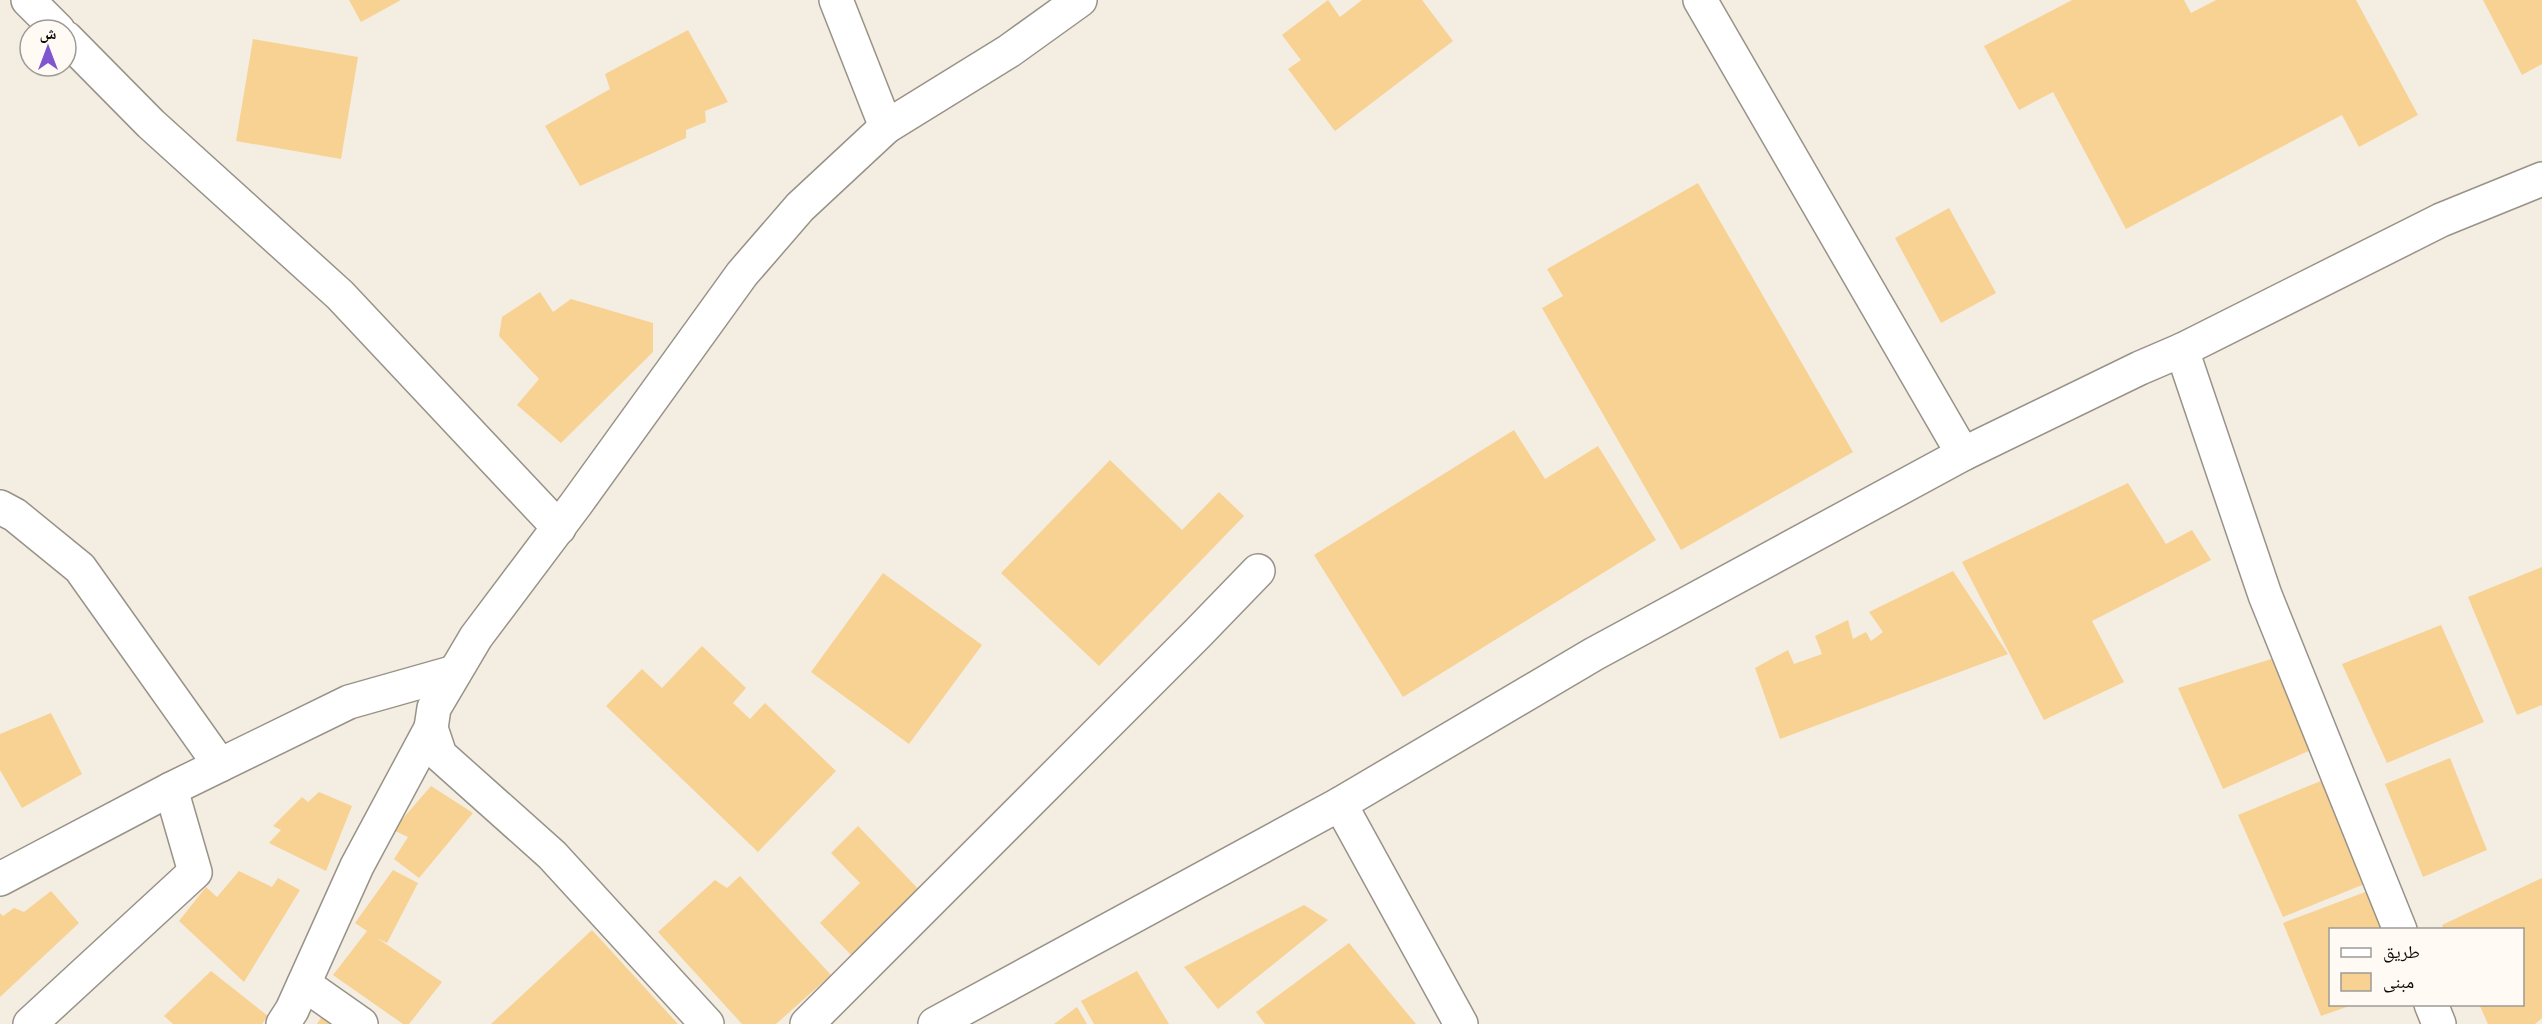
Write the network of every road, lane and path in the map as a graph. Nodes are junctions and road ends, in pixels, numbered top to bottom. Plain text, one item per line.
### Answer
1 (28, 0) edge
2 (836, 0) edge
3 (1080, 0) edge
4 (1700, 0) edge
5 (46, 18) edge
6 (78, 50) edge
7 (886, 127) junction
8 (2542, 178) edge
9 (2182, 350) junction
10 (1963, 454) junction
11 (0, 507) edge
12 (559, 528) junction
13 (1258, 570) dead end
14 (455, 672) junction
15 (431, 728) junction
16 (220, 765) junction
17 (171, 789) junction
18 (1340, 804) junction
19 (0, 879) edge
20 (2399, 928) edge
21 (304, 984) junction
22 (2431, 1006) edge
23 (30, 1024) edge
24 (283, 1024) edge
25 (362, 1024) edge
26 (707, 1024) edge
27 (807, 1024) edge
28 (935, 1024) edge
29 (1461, 1024) edge
30 (2439, 1024) edge

1 - 5 street
2 - 7 street
3 - 7 street
4 - 10 street
6 - 12 street
7 - 12 street
8 - 9 street
9 - 10 street
9 - 20 street
10 - 18 street
11 - 16 street
12 - 14 street
13 - 27 street
14 - 15 street
14 - 16 street
15 - 21 street
15 - 26 street
16 - 17 street
17 - 19 street
17 - 23 street
18 - 28 street
18 - 29 street
21 - 24 street
21 - 25 street
22 - 30 street

